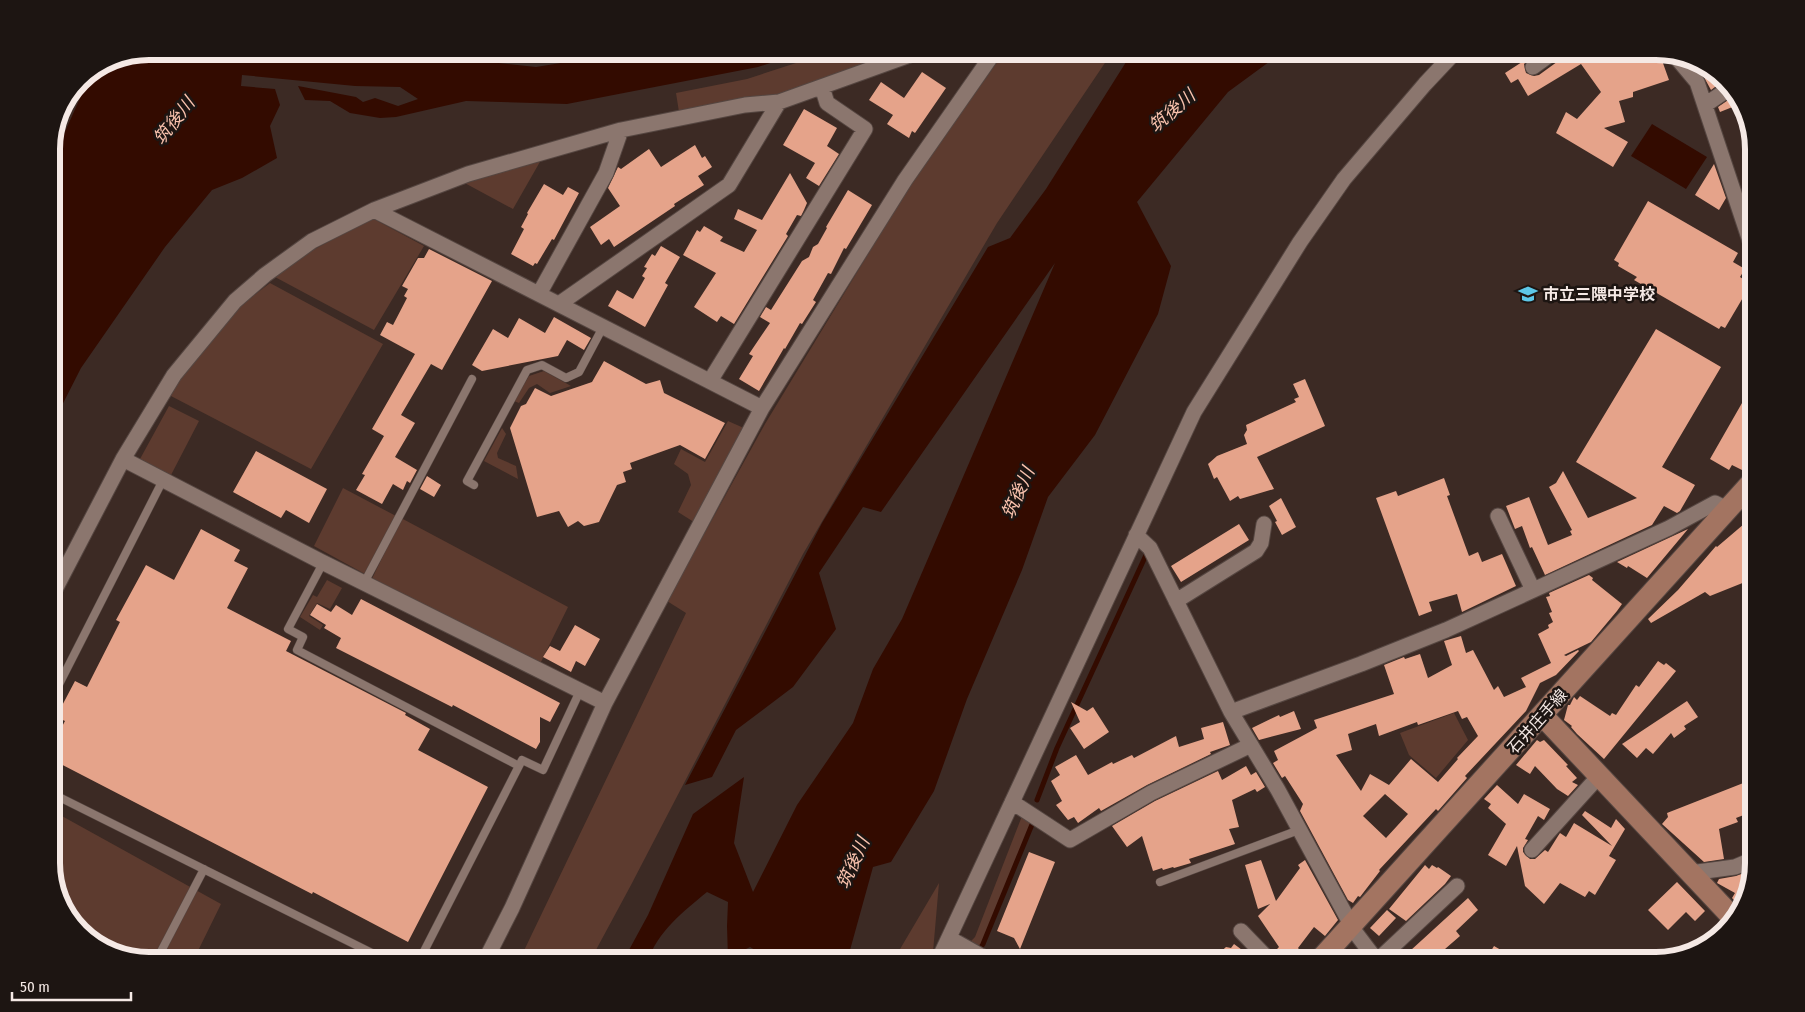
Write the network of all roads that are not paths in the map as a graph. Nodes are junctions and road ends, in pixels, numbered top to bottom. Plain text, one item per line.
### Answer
1 (896, 60) edge
2 (989, 60) edge
3 (1448, 60) edge
4 (1543, 60) edge
5 (1683, 65) edge
6 (1533, 67) dead end
7 (822, 87) junction
8 (1724, 92) edge
9 (779, 102) junction
10 (1705, 105) junction
11 (621, 130) junction
12 (374, 210) junction
13 (1745, 226) edge
14 (539, 294) junction
15 (558, 304) junction
16 (603, 327) junction
17 (472, 379) dead end
18 (710, 381) junction
19 (762, 408) junction
20 (123, 459) junction
21 (164, 480) junction
22 (474, 485) dead end
23 (1745, 490) edge
24 (1727, 509) junction
25 (1498, 516) dead end
26 (1264, 524) dead end
27 (1136, 535) junction
28 (323, 563) junction
29 (60, 581) edge
30 (364, 583) junction
31 (1533, 590) junction
32 (1176, 601) junction
33 (60, 684) edge
34 (580, 691) junction
35 (605, 703) junction
36 (1231, 712) junction
37 (1542, 715) junction
38 (1251, 745) junction
39 (519, 766) junction
40 (1599, 776) junction
41 (60, 797) edge
42 (1012, 802) junction
43 (1299, 830) junction
44 (1532, 850) dead end
45 (1745, 862) edge
46 (204, 869) junction
47 (1690, 873) junction
48 (1160, 882) dead end
49 (1457, 886) dead end
50 (1729, 914) edge
51 (1351, 925) junction
52 (1241, 931) dead end
53 (949, 938) junction
54 (161, 952) edge
55 (370, 952) edge
56 (424, 952) edge
57 (490, 952) edge
58 (942, 952) edge
59 (974, 952) edge
60 (1261, 952) edge
61 (1327, 952) edge
62 (1370, 952) edge
63 (1387, 952) edge

1 - 7 street
2 - 19 street
3 - 27 street
4 - 6 street
5 - 10 street
7 - 9 street
7 - 18 street
8 - 10 street
9 - 11 street
9 - 15 street
10 - 13 street
11 - 12 street
11 - 14 street
12 - 14 street
12 - 20 street
14 - 15 street
15 - 16 street
16 - 18 street
16 - 22 lane
17 - 30 lane
18 - 19 street
19 - 35 street
20 - 21 street
20 - 29 street
21 - 28 street
21 - 33 lane
23 - 24 street, 石井庄手線
24 - 31 street
24 - 37 street, 石井庄手線
25 - 31 street
26 - 32 street
27 - 32 street
27 - 42 street
28 - 30 street
28 - 39 lane
30 - 34 street
31 - 36 street
32 - 36 street
34 - 35 street
34 - 39 lane
35 - 57 street
36 - 38 street
37 - 40 street
37 - 51 street, 石井庄手線
38 - 42 street
38 - 43 street
39 - 56 lane
40 - 44 street
40 - 47 street
41 - 46 lane
42 - 53 street
43 - 48 lane
43 - 51 street
45 - 47 street
46 - 54 lane
46 - 55 lane
47 - 50 street
49 - 63 street
51 - 61 street, 石井庄手線
51 - 62 street
52 - 60 street
53 - 58 street
53 - 59 street

